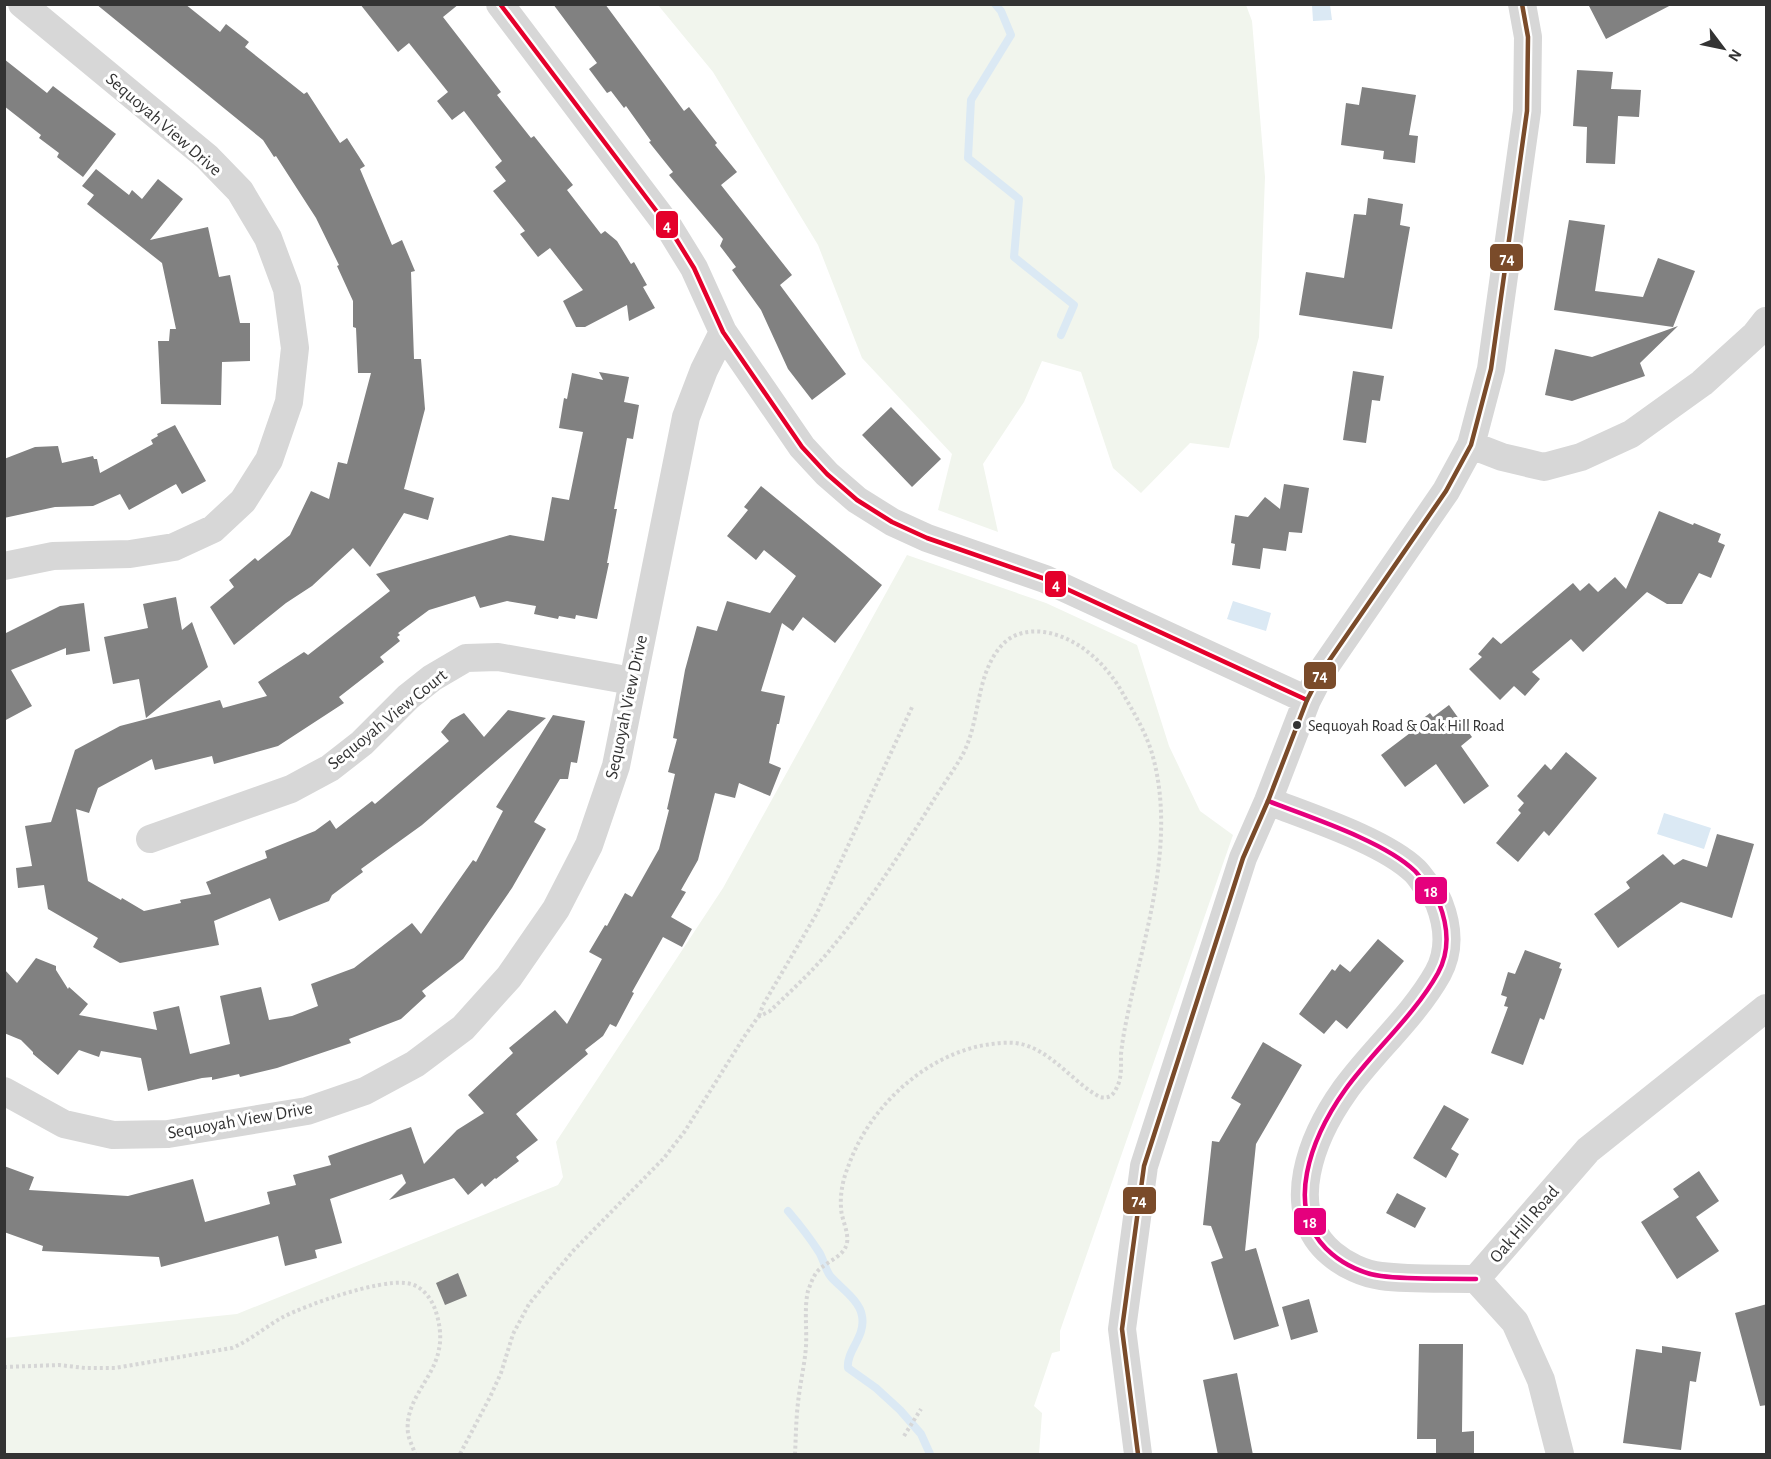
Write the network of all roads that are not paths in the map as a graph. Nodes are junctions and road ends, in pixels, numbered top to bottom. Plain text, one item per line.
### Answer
1 (22, 4) edge
2 (500, 4) edge
3 (1522, 4) edge
4 (1767, 321) edge
5 (723, 332) junction
6 (1471, 445) junction
7 (4, 566) edge
8 (632, 681) junction
9 (1307, 700) junction
10 (1268, 801) junction
11 (150, 839) dead end
12 (1767, 1008) edge
13 (4, 1091) edge
14 (1476, 1279) junction
15 (1138, 1455) edge
16 (1560, 1455) edge

1 - 7 street, Sequoyah View Drive
2 - 5 street
3 - 6 street
4 - 6 street
5 - 8 street, Sequoyah View Drive
5 - 9 street
6 - 9 street
8 - 11 street, Sequoyah View Court
8 - 13 street, Sequoyah View Drive
9 - 10 street
10 - 14 street, Oak Hill Road
10 - 15 street
12 - 14 street, Oak Hill Road
14 - 16 street

